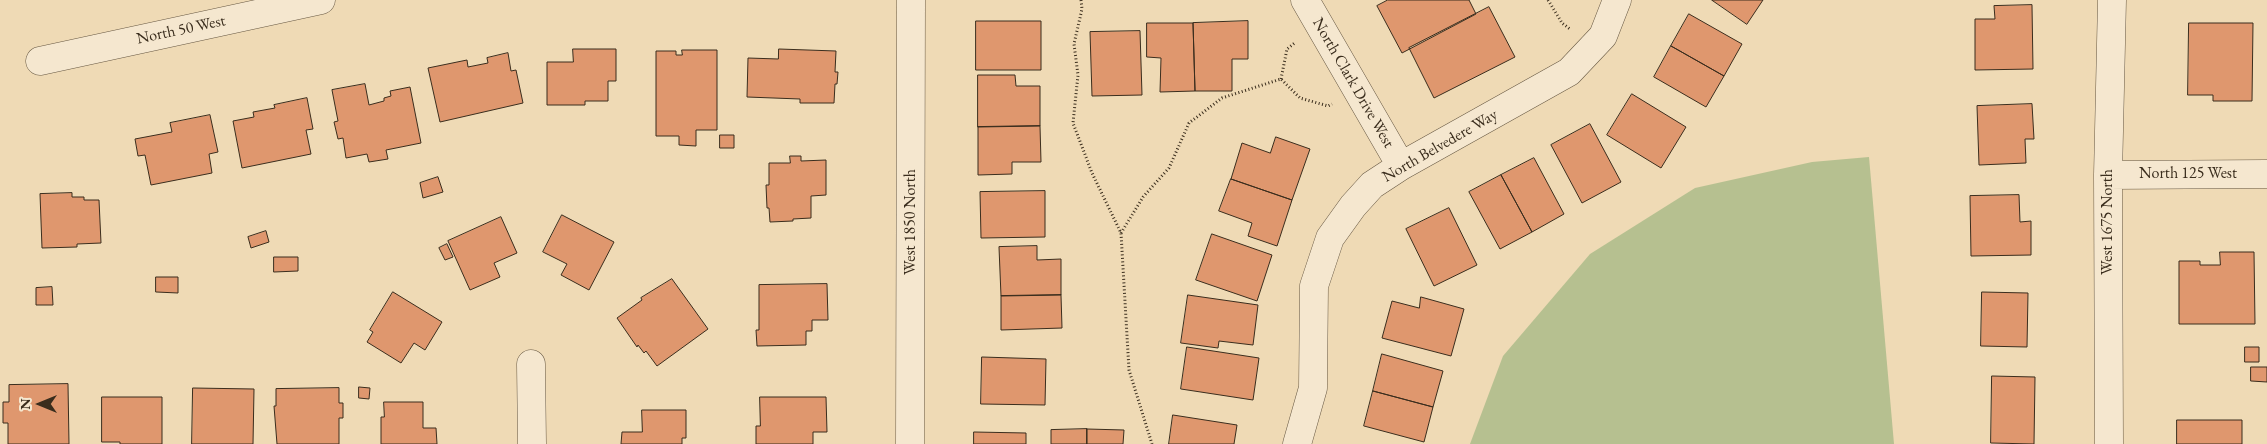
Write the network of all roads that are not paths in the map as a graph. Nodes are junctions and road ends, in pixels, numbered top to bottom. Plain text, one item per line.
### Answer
1 (321, 0) edge
2 (911, 0) edge
3 (1305, 0) edge
4 (1617, 0) edge
5 (2112, 0) edge
6 (40, 61) dead end
7 (1401, 166) junction
8 (2267, 174) edge
9 (2108, 175) junction
10 (530, 364) dead end
11 (532, 444) edge
12 (910, 444) edge
13 (1297, 444) edge
14 (2109, 444) edge

1 - 6 street, North 50 West
2 - 12 street, West 1850 North
3 - 7 street, North Clark Drive West
4 - 7 street, North Belvedere Way
5 - 9 street, West 1675 North
7 - 13 street, North Belvedere Way
8 - 9 street, North 125 West
9 - 14 street, West 1675 North
10 - 11 street

